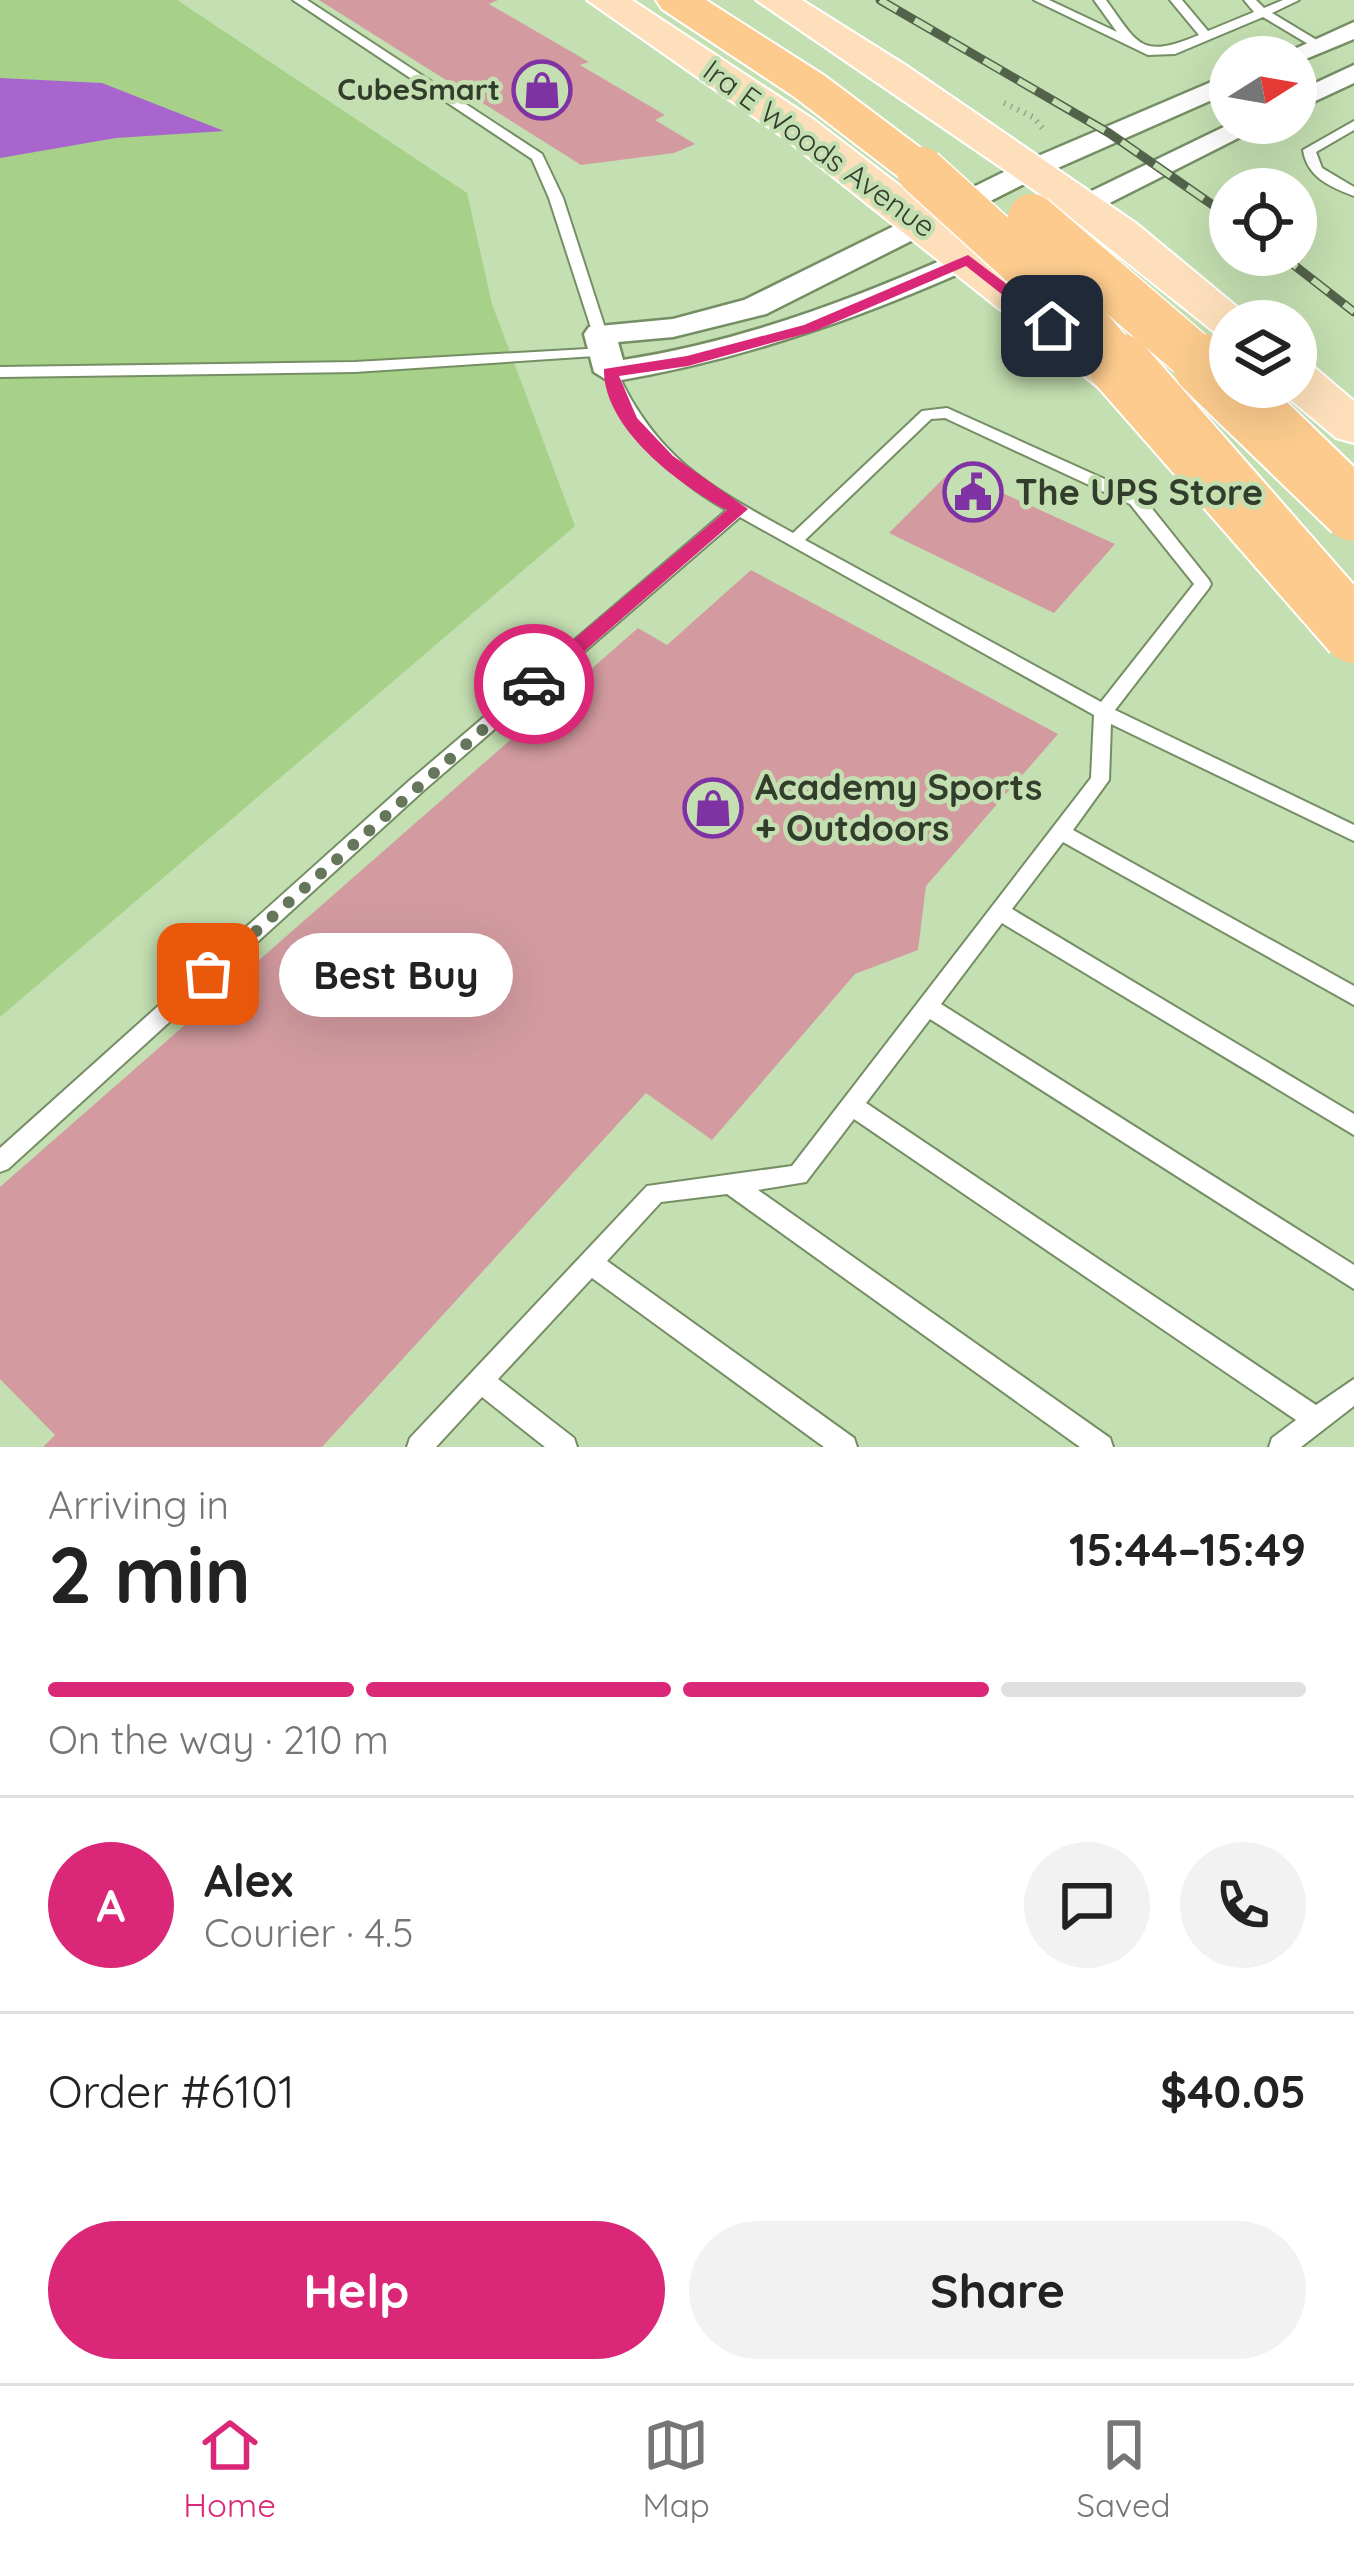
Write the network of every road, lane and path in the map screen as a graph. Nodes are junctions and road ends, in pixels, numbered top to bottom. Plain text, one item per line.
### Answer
1 (299, 0) edge
2 (606, 0) edge
3 (677, 0) edge
4 (718, 0) edge
5 (775, 0) edge
6 (1040, 0) edge
7 (1100, 0) edge
8 (1176, 0) edge
9 (1250, 0) edge
10 (1293, 0) edge
11 (1264, 13) junction
12 (1354, 30) edge
13 (1207, 37) junction
14 (1132, 43) junction
15 (1319, 45) junction
16 (1354, 63) edge
17 (1354, 73) edge
18 (1209, 91) edge
19 (1317, 92) edge
20 (1354, 125) edge
21 (1211, 144) edge
22 (1034, 168) junction
23 (932, 184) junction
24 (1354, 192) edge
25 (1087, 205) junction
26 (968, 260) junction
27 (1209, 305) edge
28 (605, 353) junction
29 (0, 372) edge
30 (1317, 396) edge
31 (1354, 427) edge
32 (739, 509) junction
33 (1354, 510) edge
34 (795, 540) junction
35 (1354, 587) edge
36 (1354, 632) edge
37 (1103, 712) junction
38 (1061, 832) junction
39 (1354, 834) edge
40 (1000, 912) junction
41 (1354, 996) edge
42 (927, 1006) junction
43 (851, 1105) junction
44 (1354, 1125) edge
45 (0, 1162) edge
46 (731, 1184) junction
47 (590, 1263) junction
48 (1354, 1278) edge
49 (481, 1381) junction
50 (1354, 1391) edge
51 (1318, 1421) junction
52 (419, 1447) edge
53 (565, 1447) edge
54 (844, 1447) edge
55 (1101, 1447) edge
56 (1281, 1447) edge

1 - 28 lane
2 - 23 main road, Ira E Woods Avenue
3 - 23 highway
4 - 23 highway
5 - 22 main road
6 - 14 lane
7 - 14 lane
8 - 13 lane
9 - 11 lane
10 - 11 lane
11 - 13 lane
11 - 15 lane
12 - 15 street
13 - 14 lane
15 - 16 street
17 - 19 street
18 - 22 street
20 - 24 lane
21 - 25 street
22 - 23 street
22 - 25 main road
23 - 26 main road, Ira E Woods Avenue
23 - 28 street
23 - 33 highway, bridge
23 - 36 highway, bridge
25 - 26 street
25 - 27 main road
26 - 28 street
26 - 35 main road, Ira E Woods Avenue
28 - 29 lane
28 - 32 lane
30 - 31 main road
32 - 34 lane
32 - 45 lane
34 - 37 lane
34 - 37 lane
37 - 38 lane
37 - 39 lane
38 - 40 lane
38 - 41 lane
40 - 42 lane
40 - 44 lane
42 - 43 lane
42 - 48 lane
43 - 46 lane
43 - 51 lane
46 - 47 lane
46 - 55 lane
47 - 49 lane
47 - 54 lane
49 - 52 lane
49 - 53 lane
50 - 51 lane
51 - 56 lane

